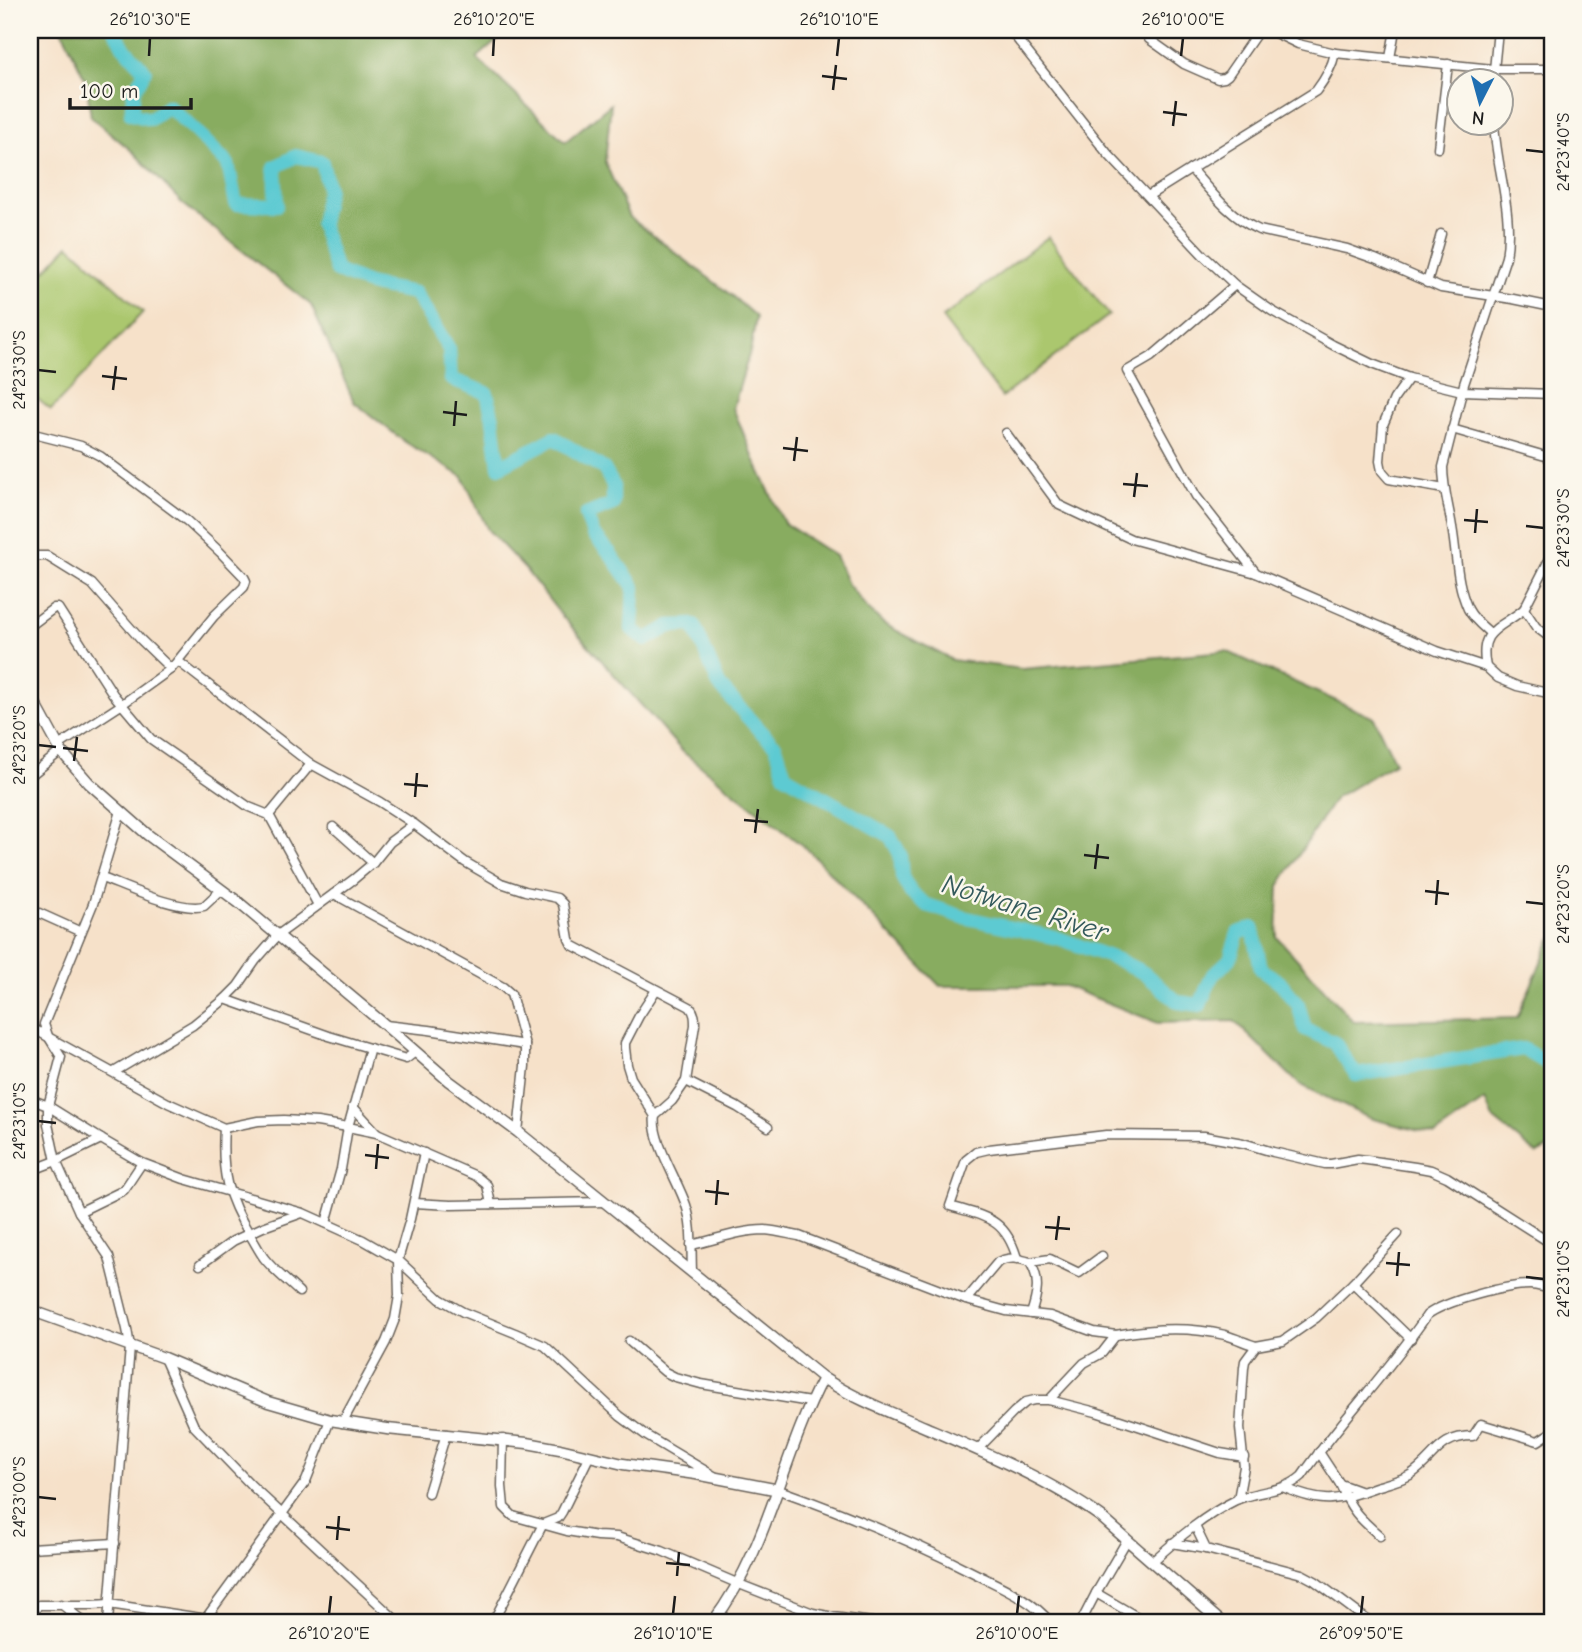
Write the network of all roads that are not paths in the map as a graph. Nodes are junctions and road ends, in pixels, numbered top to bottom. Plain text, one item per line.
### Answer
1 (1010, 30) edge
2 (1243, 30) edge
3 (1269, 30) edge
4 (1395, 30) edge
5 (1498, 30) edge
6 (1257, 33) edge
7 (1149, 39) dead end
8 (1335, 53) junction
9 (1390, 58) junction
10 (1448, 64) junction
11 (1466, 66) edge
12 (1493, 66) edge
13 (1516, 69) edge
14 (1552, 69) edge
15 (1495, 136) edge
16 (1438, 148) dead end
17 (1191, 169) junction
18 (1147, 196) junction
19 (1441, 234) dead end
20 (1427, 283) junction
21 (1235, 285) junction
22 (1493, 296) junction
23 (1552, 307) edge
24 (1409, 378) junction
25 (1462, 391) junction
26 (1552, 394) edge
27 (1452, 429) junction
28 (30, 433) edge
29 (1006, 433) dead end
30 (1552, 458) edge
31 (1444, 489) junction
32 (1552, 554) edge
33 (30, 557) edge
34 (1256, 573) junction
35 (1524, 609) junction
36 (30, 626) edge
37 (1490, 633) junction
38 (1552, 639) edge
39 (179, 662) junction
40 (1486, 667) junction
41 (171, 669) junction
42 (30, 694) edge
43 (1552, 694) edge
44 (121, 705) junction
45 (60, 749) junction
46 (312, 764) junction
47 (30, 776) edge
48 (121, 811) junction
49 (269, 815) junction
50 (414, 824) junction
51 (332, 827) dead end
52 (373, 863) junction
53 (102, 878) junction
54 (221, 890) junction
55 (334, 894) junction
56 (318, 905) junction
57 (30, 909) edge
58 (81, 932) junction
59 (278, 935) junction
60 (656, 990) junction
61 (225, 999) junction
62 (385, 1025) junction
63 (30, 1027) edge
64 (48, 1036) junction
65 (525, 1045) junction
66 (370, 1048) junction
67 (415, 1052) junction
68 (114, 1072) junction
69 (686, 1081) junction
70 (30, 1099) edge
71 (48, 1106) junction
72 (353, 1107) junction
73 (656, 1115) junction
74 (348, 1127) junction
75 (768, 1127) dead end
76 (224, 1128) junction
77 (518, 1132) junction
78 (377, 1133) junction
79 (100, 1139) junction
80 (424, 1153) junction
81 (56, 1161) junction
82 (142, 1163) junction
83 (30, 1171) edge
84 (228, 1191) junction
85 (604, 1202) junction
86 (414, 1203) junction
87 (491, 1204) junction
88 (79, 1212) junction
89 (303, 1213) junction
90 (326, 1223) junction
91 (249, 1233) junction
92 (1398, 1234) dead end
93 (1552, 1244) edge
94 (691, 1245) junction
95 (1102, 1256) dead end
96 (1017, 1258) junction
97 (398, 1260) junction
98 (1030, 1262) junction
99 (200, 1265) dead end
100 (692, 1271) junction
101 (1353, 1283) junction
102 (1552, 1289) edge
103 (299, 1292) dead end
104 (966, 1300) junction
105 (30, 1310) edge
106 (1031, 1314) junction
107 (1116, 1335) junction
108 (1411, 1339) junction
109 (629, 1341) dead end
110 (1256, 1346) junction
111 (130, 1347) junction
112 (164, 1358) junction
113 (823, 1378) junction
114 (1049, 1399) junction
115 (810, 1402) junction
116 (330, 1420) junction
117 (342, 1423) junction
118 (1552, 1432) edge
119 (446, 1434) junction
120 (503, 1439) junction
121 (978, 1449) junction
122 (1319, 1452) junction
123 (589, 1457) junction
124 (1244, 1457) junction
125 (719, 1479) junction
126 (1340, 1484) junction
127 (1285, 1488) junction
128 (779, 1490) junction
129 (1362, 1492) junction
130 (428, 1493) dead end
131 (1346, 1498) junction
132 (1238, 1499) junction
133 (282, 1513) junction
134 (542, 1524) junction
135 (1195, 1526) junction
136 (1380, 1536) dead end
137 (1127, 1540) junction
138 (115, 1543) junction
139 (1172, 1543) junction
140 (30, 1548) edge
141 (1206, 1549) junction
142 (1152, 1562) junction
143 (739, 1584) junction
144 (1096, 1592) junction
145 (61, 1604) junction
146 (109, 1604) junction
147 (205, 1618) junction
148 (31, 1622) edge
149 (84, 1622) edge
150 (108, 1622) edge
151 (227, 1622) edge
152 (398, 1622) edge
153 (493, 1622) edge
154 (713, 1622) edge
155 (872, 1622) edge
156 (1050, 1622) edge
157 (1081, 1622) edge
158 (1146, 1622) edge
159 (1221, 1622) edge
160 (1370, 1622) edge

1 - 18 street
2 - 6 street
3 - 8 street
4 - 9 street
5 - 12 street
6 - 7 street
8 - 9 street
8 - 17 street
9 - 10 street
10 - 11 street
10 - 16 street
13 - 14 street
15 - 22 street
17 - 18 street
17 - 20 street
18 - 21 street
19 - 20 street
20 - 22 street
21 - 24 street
21 - 34 street
22 - 23 street
22 - 25 street
24 - 25 street
24 - 31 street
25 - 26 street
25 - 27 street
27 - 30 street
27 - 31 street
28 - 39 street
29 - 34 street
31 - 37 street
32 - 35 street
33 - 41 street
34 - 40 street
35 - 37 street
35 - 38 street
36 - 44 street
37 - 40 street
39 - 41 street
39 - 46 street
40 - 43 street
41 - 44 street
42 - 45 street
44 - 45 street
44 - 49 street
45 - 47 street
45 - 48 street
46 - 49 street
46 - 50 street
48 - 53 street
48 - 54 street
49 - 56 street
50 - 52 street
50 - 60 street
51 - 52 street
52 - 55 street
53 - 54 street
53 - 58 street
54 - 59 street
55 - 56 street
55 - 65 street
56 - 59 street
57 - 58 street
58 - 64 street
59 - 61 street
59 - 62 street
60 - 69 street
60 - 73 street
61 - 66 street
61 - 68 street
62 - 65 street
62 - 67 street
63 - 64 street
64 - 68 street
64 - 71 street
65 - 77 street
66 - 67 street
66 - 72 street
67 - 77 street
68 - 76 street
69 - 73 street
69 - 75 street
70 - 71 street
71 - 79 street
71 - 81 street
72 - 74 street
72 - 78 street
73 - 94 street
74 - 76 street
74 - 78 street
74 - 90 street
76 - 84 street
77 - 85 street
78 - 80 street
79 - 81 street
79 - 82 street
80 - 86 street
80 - 87 street
81 - 83 street
81 - 88 street
82 - 84 street
82 - 88 street
84 - 89 street
84 - 91 street
85 - 87 street
85 - 100 street
86 - 87 street
86 - 97 street
88 - 111 street
89 - 90 street
89 - 91 street
90 - 97 street
91 - 99 street
91 - 103 street
92 - 101 street
93 - 96 street
94 - 100 street
94 - 104 street
95 - 98 street
96 - 98 street
96 - 104 street
97 - 117 street
97 - 125 street
98 - 106 street
100 - 113 street
101 - 108 street
101 - 110 street
102 - 108 street
104 - 106 street
105 - 111 street
106 - 107 street
107 - 110 street
107 - 114 street
108 - 122 street
109 - 115 street
110 - 124 street
111 - 112 street
111 - 138 street
112 - 116 street
112 - 133 street
113 - 115 street
113 - 121 street
114 - 121 street
114 - 124 street
115 - 128 street
116 - 117 street
116 - 133 street
117 - 119 street
118 - 129 street
119 - 120 street
119 - 130 street
120 - 123 street
120 - 134 street
121 - 137 street
122 - 126 street
122 - 127 street
123 - 125 street
123 - 134 street
124 - 132 street
125 - 128 street
126 - 129 street
126 - 131 street
127 - 131 street
127 - 132 street
128 - 143 street
128 - 156 street
129 - 131 street
131 - 136 street
132 - 135 street
133 - 147 street
133 - 152 street
134 - 143 street
134 - 153 street
135 - 139 street
135 - 141 street
137 - 142 street
137 - 144 street
138 - 140 street
138 - 146 street
139 - 141 street
139 - 142 street
141 - 160 street
142 - 159 street
143 - 154 street
143 - 155 street
144 - 157 street
144 - 158 street
145 - 146 street
145 - 148 street
145 - 149 street
146 - 147 street
146 - 150 street
147 - 151 street

